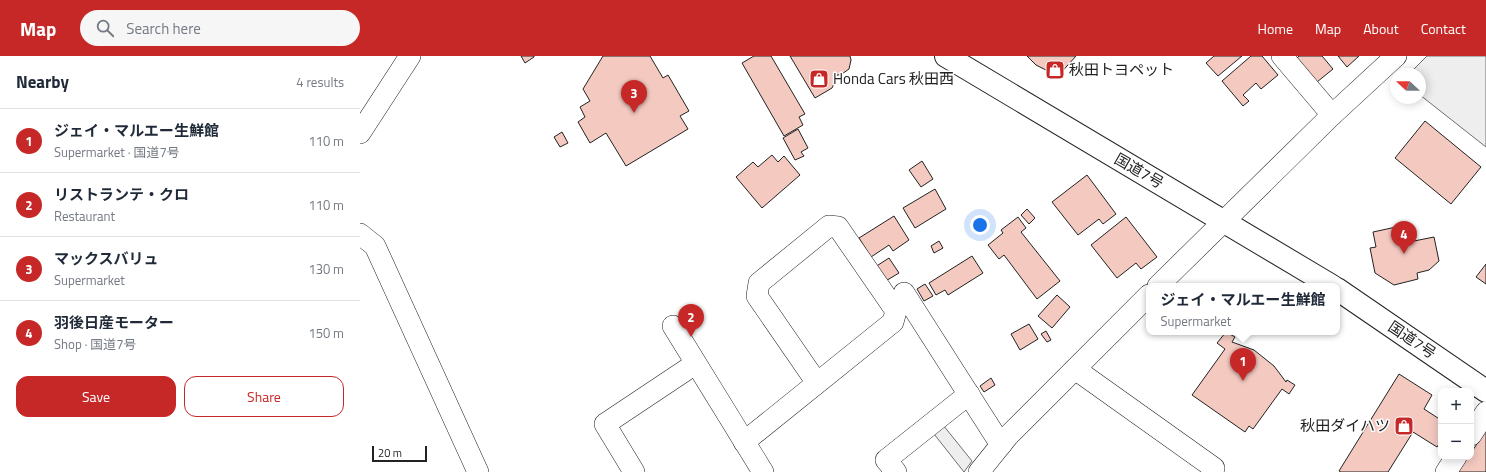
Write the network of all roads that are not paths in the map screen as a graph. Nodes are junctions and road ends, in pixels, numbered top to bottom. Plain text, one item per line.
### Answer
1 (410, 56) edge
2 (946, 56) edge
3 (1282, 56) edge
4 (1392, 57) edge
5 (1332, 115) junction
6 (360, 133) edge
7 (1223, 221) junction
8 (360, 234) edge
9 (1161, 283) edge
10 (1327, 283) edge
11 (1340, 291) edge
12 (904, 293) dead end
13 (1146, 298) edge
14 (673, 326) dead end
15 (695, 364) junction
16 (1075, 369) junction
17 (817, 383) junction
18 (1486, 391) edge
19 (969, 394) junction
20 (1486, 412) edge
21 (1474, 430) edge
22 (744, 442) junction
23 (1001, 444) junction
24 (1454, 460) edge
25 (1214, 468) dead end
26 (478, 472) edge
27 (634, 472) edge
28 (763, 472) edge
29 (896, 472) edge
30 (979, 472) edge
31 (1446, 472) edge

1 - 6 street
2 - 7 highway, 国道7号
3 - 5 street
4 - 5 street
5 - 7 street
7 - 9 street
7 - 10 highway, 国道7号
8 - 26 street
11 - 18 highway, 国道7号
12 - 19 street
13 - 16 street
14 - 15 street
15 - 22 street
15 - 27 street
16 - 23 street
16 - 25 street
17 - 17 street
17 - 22 street
19 - 23 street
19 - 29 street
20 - 21 street
22 - 28 street
23 - 30 street
24 - 31 street

